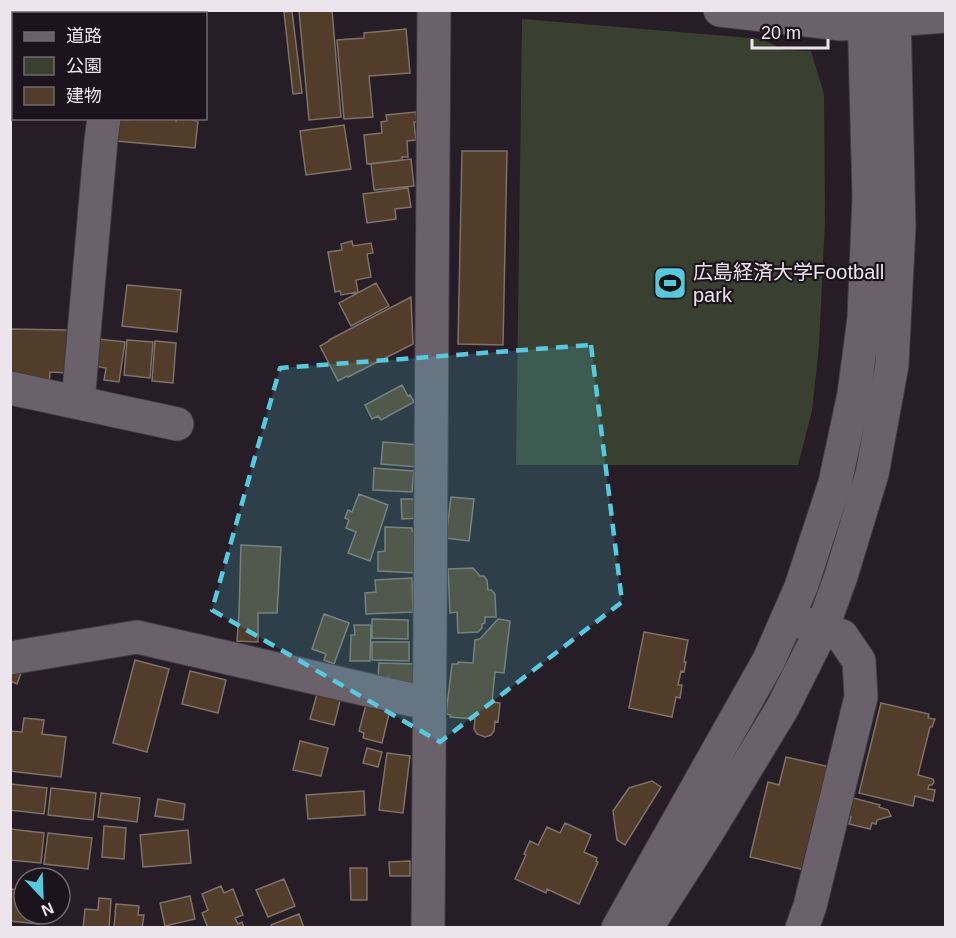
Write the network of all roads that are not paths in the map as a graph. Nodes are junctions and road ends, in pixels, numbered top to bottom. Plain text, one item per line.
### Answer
1 (434, 10) edge
2 (720, 10) edge
3 (879, 16) edge
4 (945, 16) edge
5 (104, 120) edge
6 (10, 388) edge
7 (78, 402) junction
8 (177, 424) dead end
9 (788, 618) junction
10 (822, 629) junction
11 (10, 658) edge
12 (429, 700) junction
13 (428, 927) edge
14 (618, 927) edge
15 (646, 927) edge
16 (802, 927) edge

1 - 12 street
2 - 3 street
3 - 4 street
3 - 9 street
3 - 10 street
5 - 7 street
6 - 7 street
7 - 8 street
9 - 10 street
9 - 14 street
10 - 15 street
10 - 16 street
11 - 12 street
12 - 13 street

